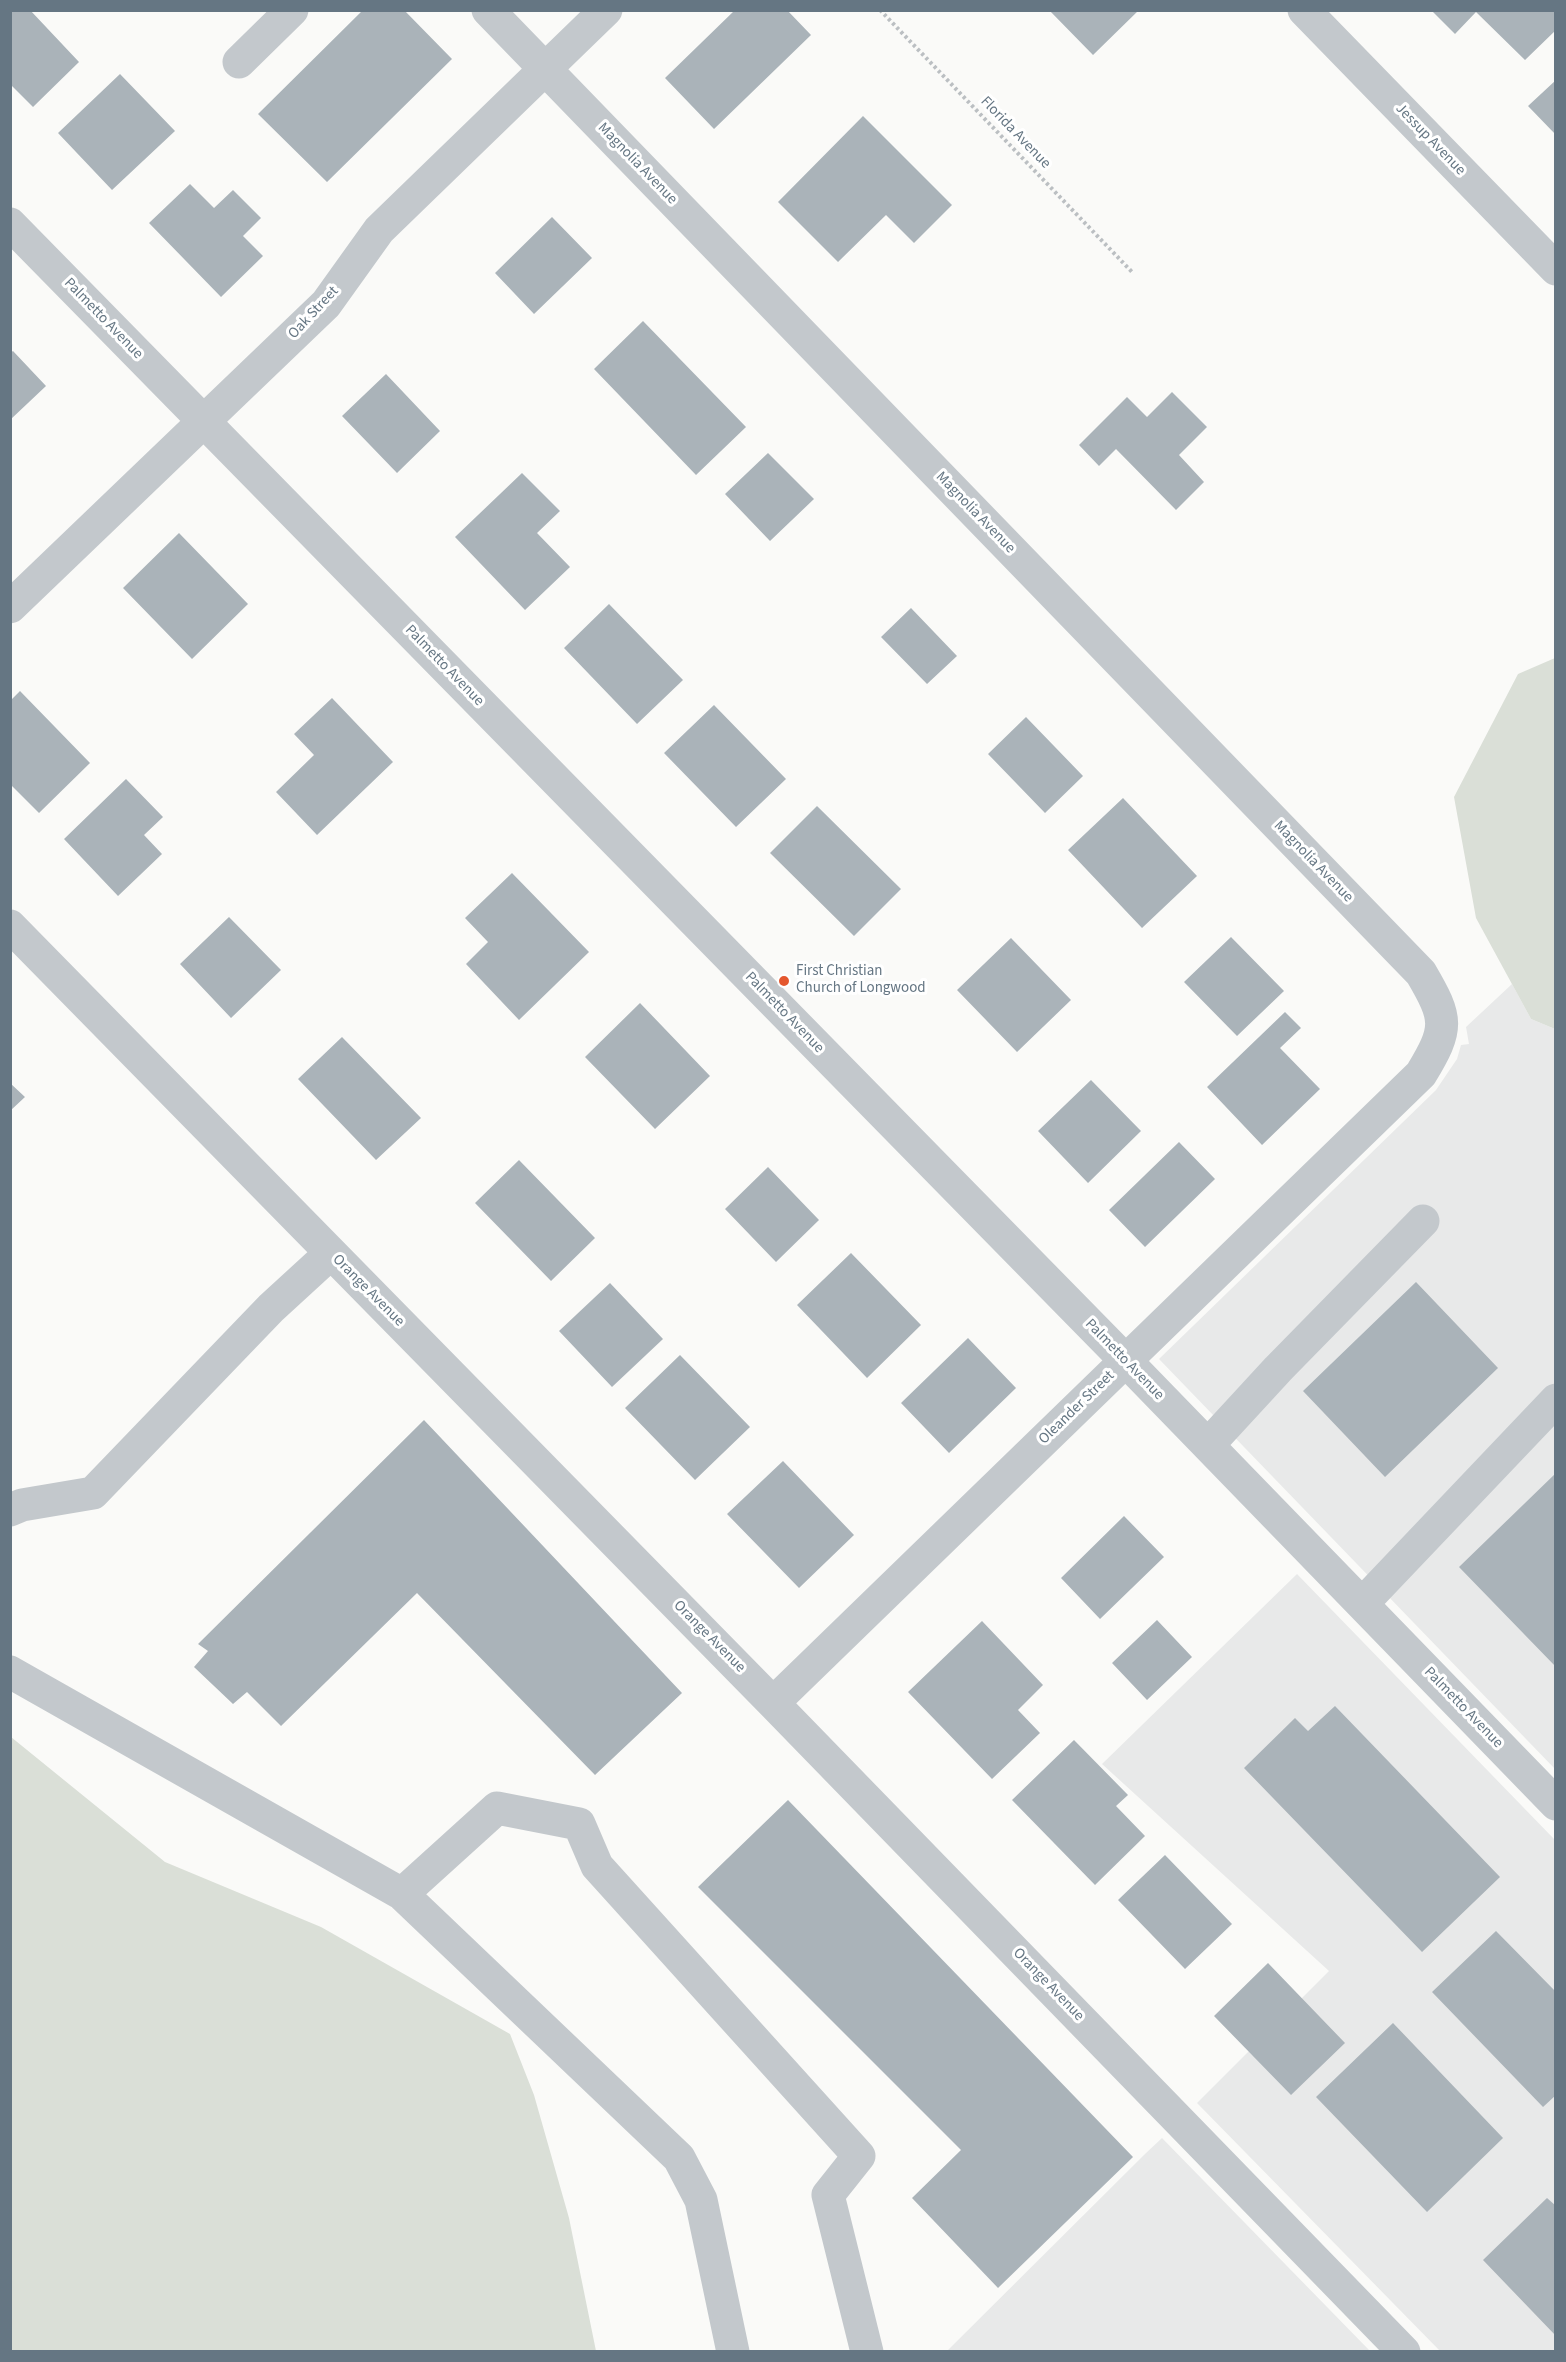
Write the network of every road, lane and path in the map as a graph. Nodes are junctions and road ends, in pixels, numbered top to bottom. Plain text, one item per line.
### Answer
1 (292, 10) edge
2 (488, 10) edge
3 (606, 10) edge
4 (880, 10) edge
5 (1304, 10) edge
6 (239, 62) dead end
7 (545, 69) junction
8 (10, 224) edge
9 (1556, 269) edge
10 (1133, 273) dead end
11 (204, 422) junction
12 (10, 607) edge
13 (10, 926) edge
14 (1442, 1028) joint
15 (1423, 1221) dead end
16 (331, 1253) junction
17 (1126, 1361) junction
18 (1556, 1400) edge
19 (1208, 1445) junction
20 (10, 1510) edge
21 (1362, 1604) junction
22 (10, 1672) edge
23 (773, 1703) junction
24 (1556, 1804) edge
25 (402, 1894) junction
26 (733, 2352) edge
27 (867, 2352) edge
28 (1404, 2352) edge

1 - 6 street
2 - 7 street, Magnolia Avenue
3 - 7 street, Oak Street
4 - 10 path, Florida Avenue
5 - 9 street, Jessup Avenue
7 - 11 street, Oak Street
7 - 14 street, Magnolia Avenue
8 - 11 street, Palmetto Avenue
11 - 12 street, Oak Street
11 - 17 street, Palmetto Avenue
13 - 16 street, Orange Avenue
14 - 17 street, Oleander Street
15 - 19 street
16 - 20 street
16 - 23 street, Orange Avenue
17 - 19 street, Palmetto Avenue
17 - 23 street, Oleander Street
18 - 21 street
19 - 21 street, Palmetto Avenue
21 - 24 street, Palmetto Avenue
22 - 25 street
23 - 28 street, Orange Avenue
25 - 26 street
25 - 27 street

